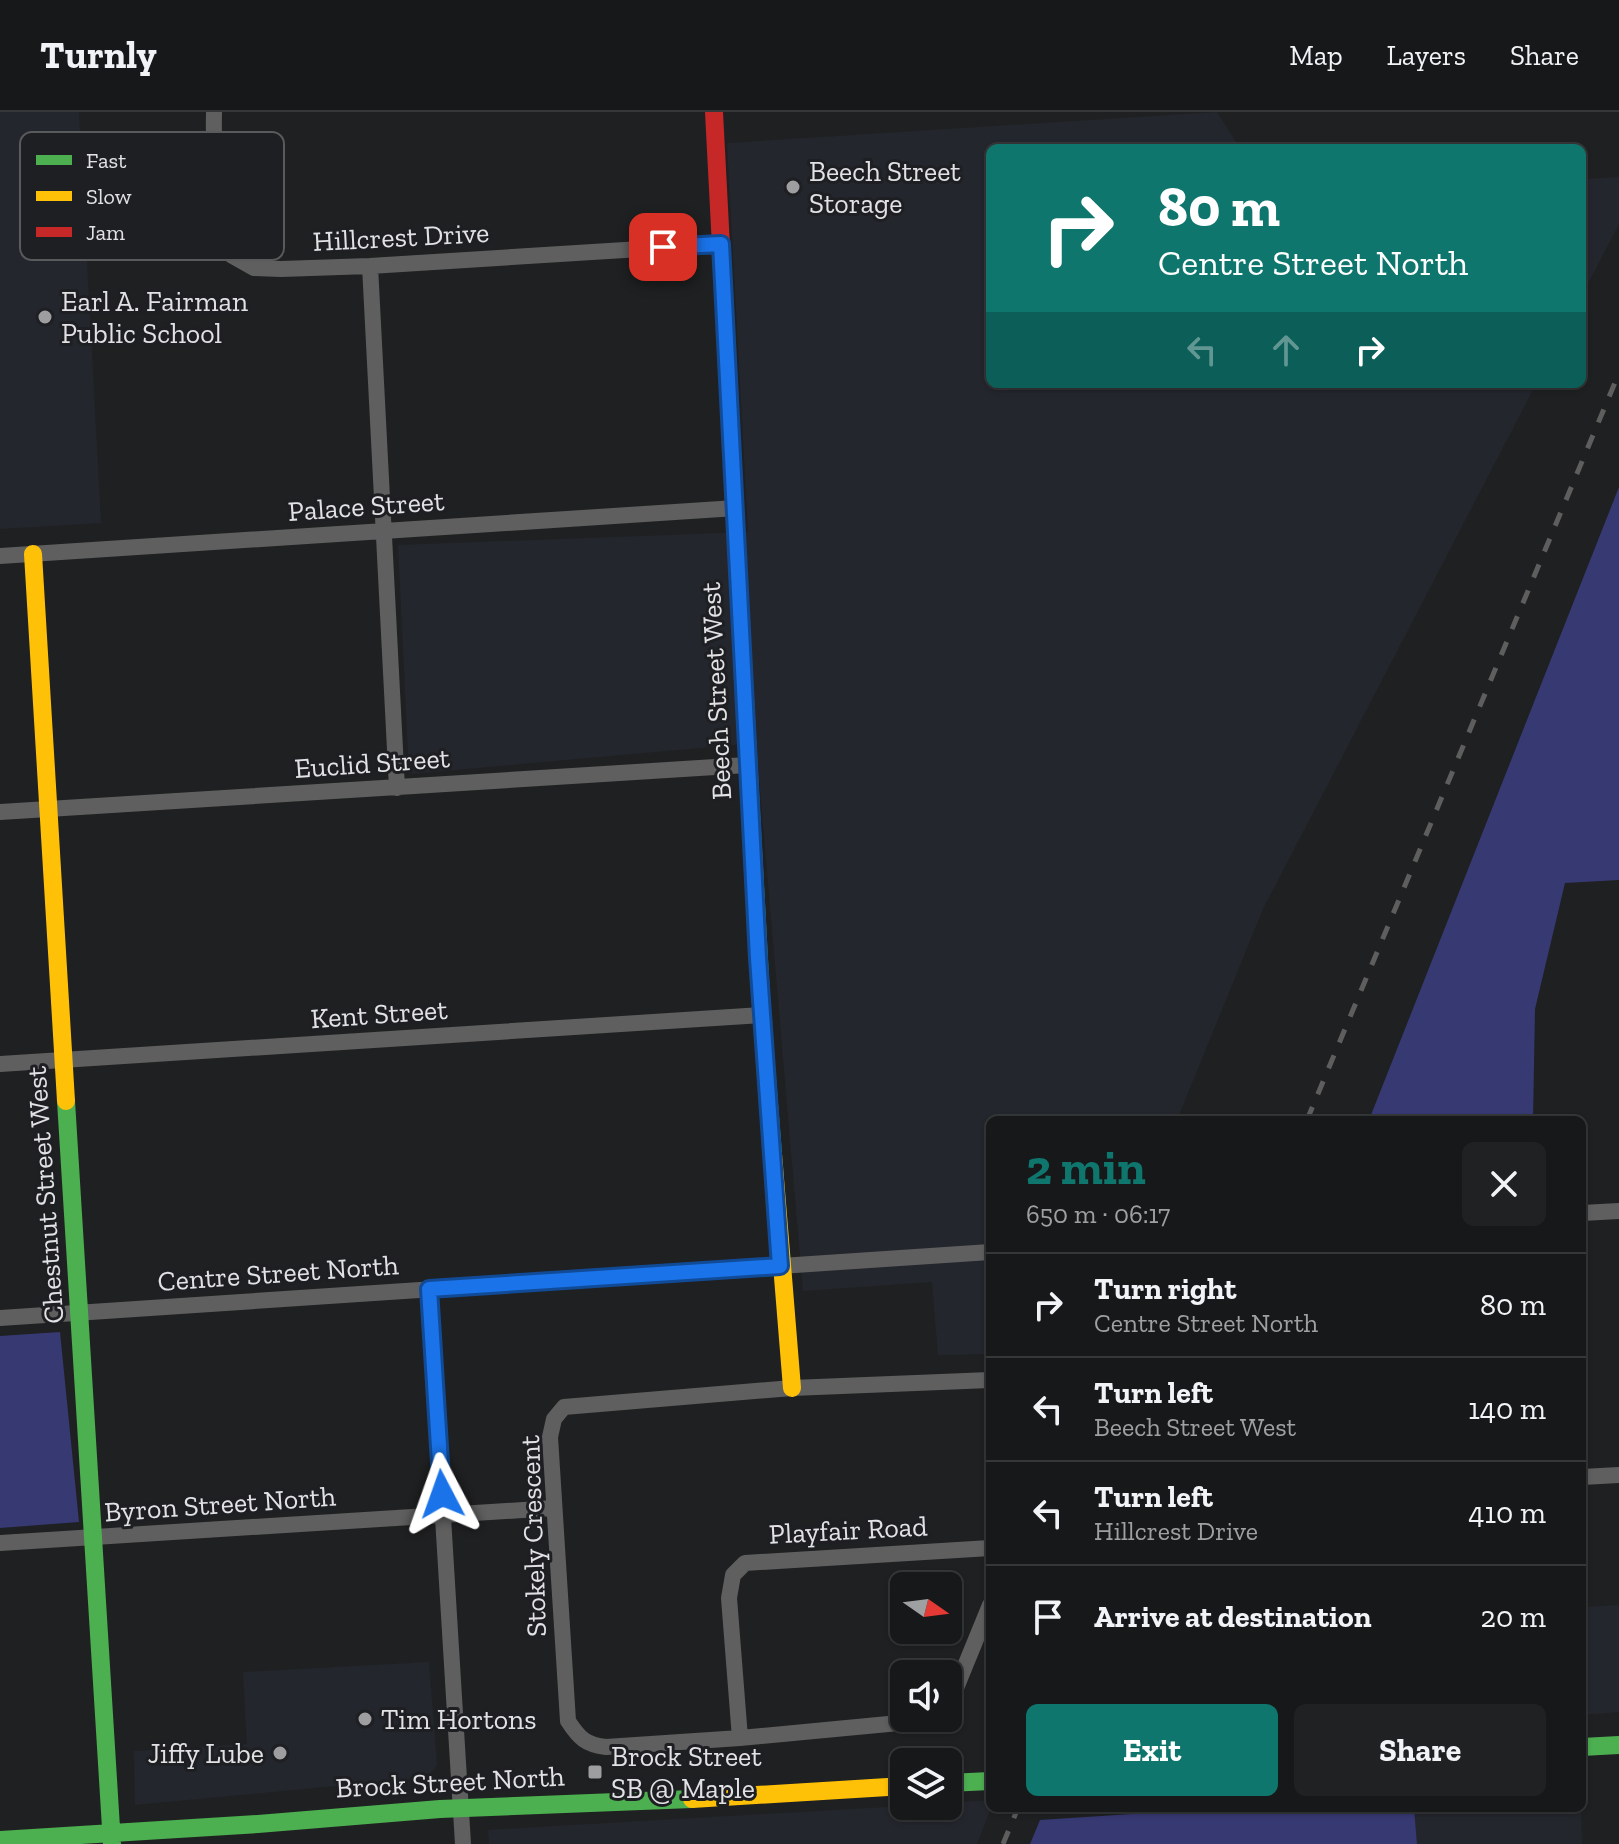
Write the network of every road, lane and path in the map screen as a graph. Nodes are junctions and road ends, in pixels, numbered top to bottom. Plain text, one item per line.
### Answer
1 (214, 112) edge
2 (714, 112) edge
3 (213, 132) edge
4 (721, 244) junction
5 (240, 260) edge
6 (370, 266) junction
7 (736, 508) junction
8 (382, 531) junction
9 (33, 554) junction
10 (0, 556) edge
11 (747, 765) junction
12 (397, 788) junction
13 (50, 809) junction
14 (0, 812) edge
15 (762, 1015) junction
16 (64, 1060) junction
17 (0, 1064) edge
18 (1619, 1211) edge
19 (1586, 1213) edge
20 (986, 1252) edge
21 (780, 1266) junction
22 (429, 1289) junction
23 (81, 1313) junction
24 (0, 1318) edge
25 (986, 1380) edge
26 (792, 1388) junction
27 (1619, 1475) edge
28 (1586, 1477) edge
29 (554, 1508) junction
30 (443, 1515) junction
31 (94, 1538) junction
32 (0, 1543) edge
33 (986, 1548) edge
34 (986, 1615) edge
35 (962, 1673) edge
36 (890, 1724) edge
37 (740, 1738) junction
38 (1619, 1745) edge
39 (1586, 1747) edge
40 (986, 1781) edge
41 (962, 1782) edge
42 (890, 1787) edge
43 (461, 1808) junction
44 (112, 1838) edge
45 (0, 1840) edge
46 (463, 1844) edge

1 - 3 street, Hillcrest Drive
2 - 4 street, Beech Street West
4 - 6 street, Hillcrest Drive
4 - 7 street, Beech Street West
5 - 6 street, Hillcrest Drive
6 - 8 street
7 - 8 street, Palace Street
7 - 11 street, Beech Street West
8 - 9 street, Palace Street
8 - 12 street
9 - 10 street, Palace Street
9 - 13 street, Chestnut Street West
11 - 12 street, Euclid Street
11 - 15 street, Beech Street West
12 - 13 street, Euclid Street
13 - 14 street, Euclid Street
13 - 16 street, Chestnut Street West
15 - 16 street, Kent Street
15 - 21 street, Beech Street West
16 - 17 street, Kent Street
16 - 23 street, Chestnut Street West
18 - 19 street
20 - 21 street, Centre Street North
21 - 22 street, Centre Street North
21 - 26 street, Beech Street West
22 - 23 street, Centre Street North
22 - 30 street
23 - 24 street, Centre Street North
23 - 31 street, Chestnut Street West
25 - 26 street, Stokely Crescent
26 - 29 street, Stokely Crescent
27 - 28 street
29 - 30 street, Byron Street North
29 - 37 street, Stokely Crescent
30 - 31 street, Byron Street North
30 - 43 street
31 - 32 street, Byron Street North
31 - 44 street, Chestnut Street West
33 - 37 street, Playfair Road
34 - 35 street
36 - 37 street, Stokely Crescent
38 - 39 street
40 - 41 street
42 - 43 street, Brock Street North
43 - 44 street, Brock Street North
43 - 46 street
44 - 45 street, Brock Street North

